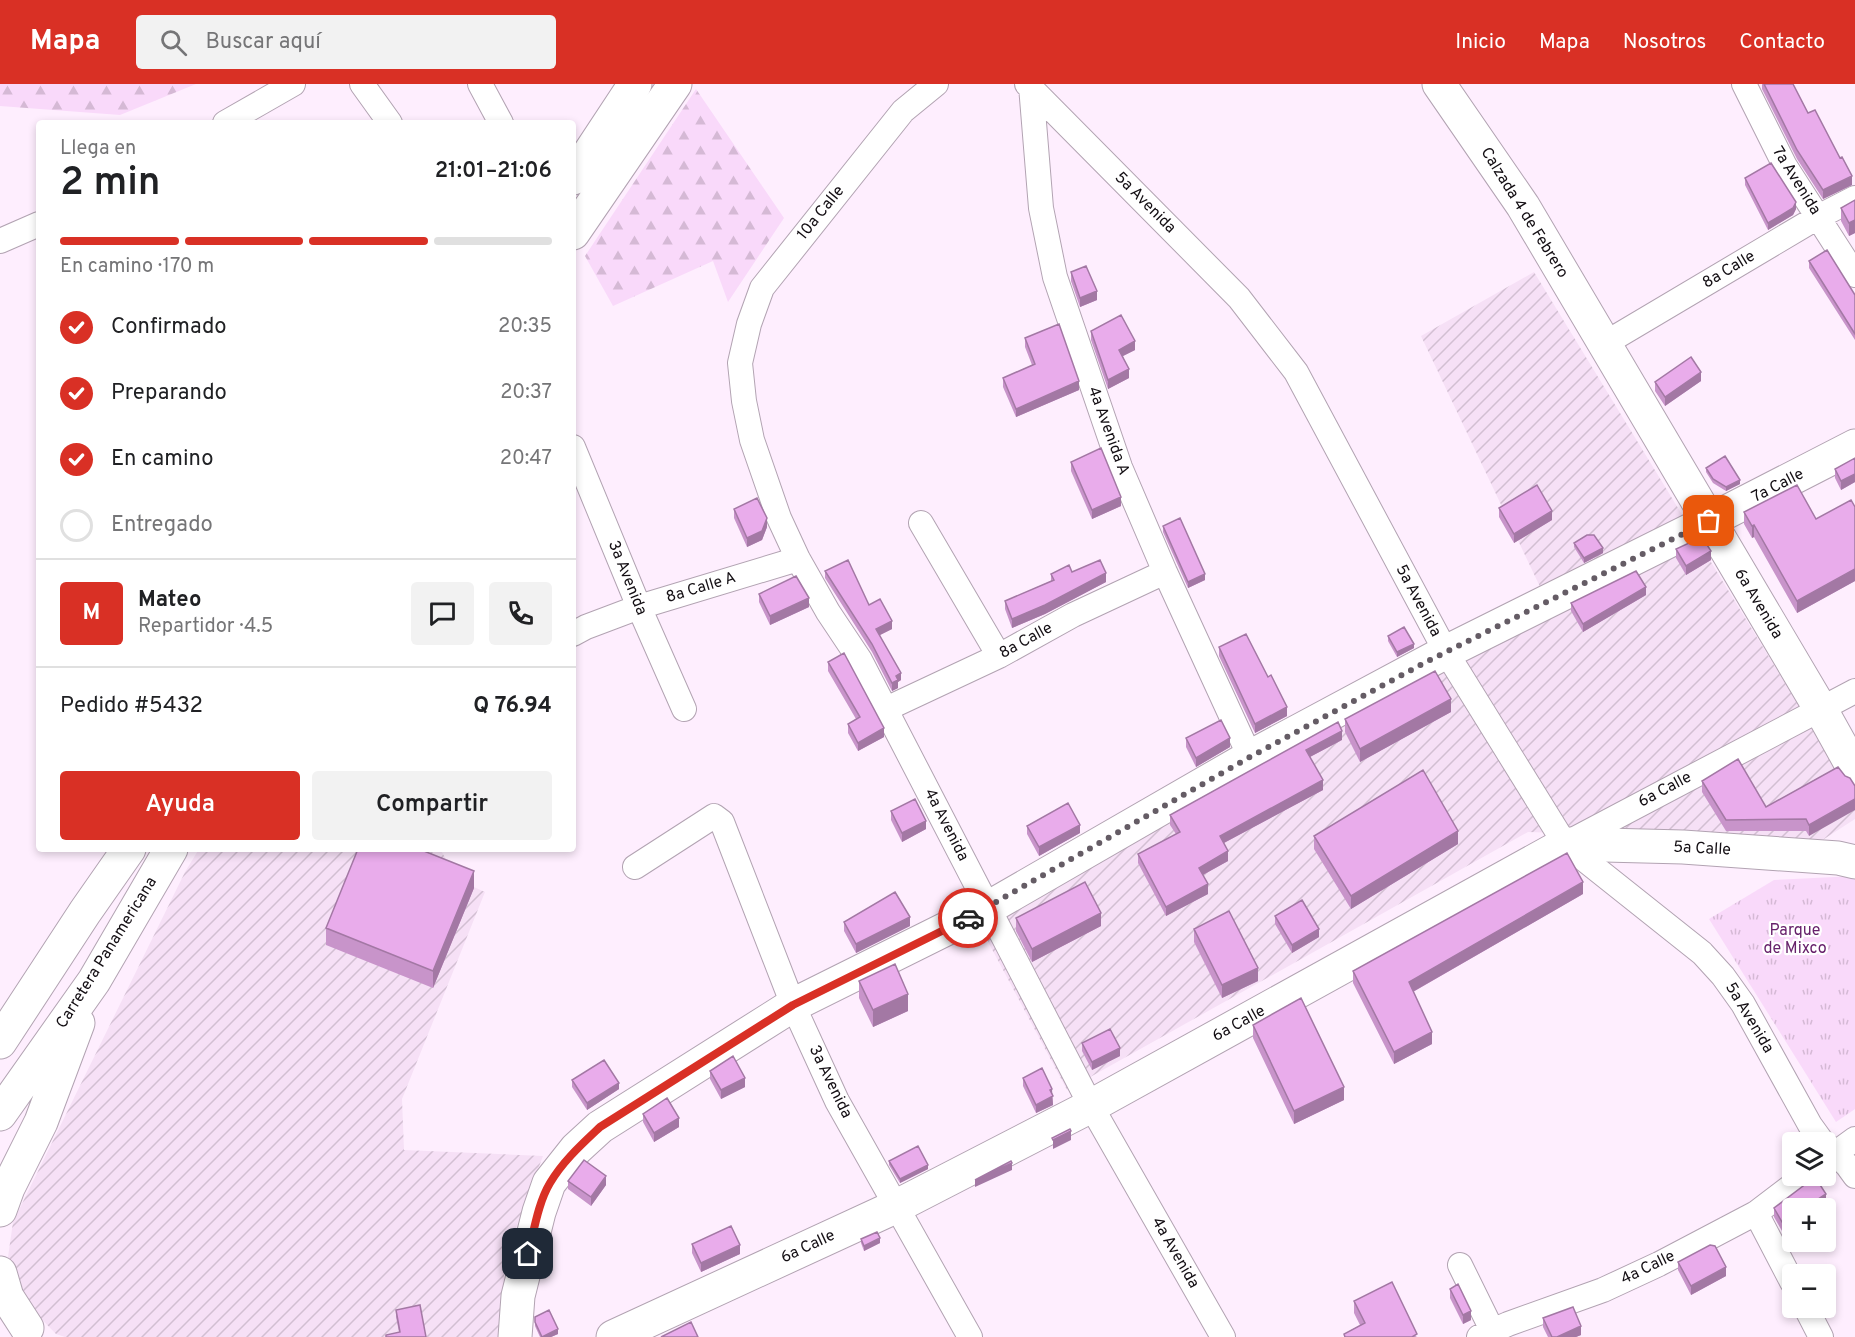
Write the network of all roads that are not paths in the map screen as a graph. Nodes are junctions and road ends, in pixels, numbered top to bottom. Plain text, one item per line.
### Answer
1 (293, 84) edge
2 (362, 84) edge
3 (480, 84) edge
4 (634, 84) edge
5 (675, 84) edge
6 (936, 84) edge
7 (1439, 84) edge
8 (1743, 84) edge
9 (1029, 85) edge
10 (230, 120) edge
11 (388, 120) edge
12 (499, 120) edge
13 (583, 146) edge
14 (576, 168) edge
15 (1855, 198) edge
16 (1818, 217) junction
17 (36, 225) edge
18 (576, 229) edge
19 (0, 241) edge
20 (1855, 275) edge
21 (1604, 344) junction
22 (740, 363) joint
23 (1855, 447) edge
24 (576, 454) edge
25 (1709, 521) junction
26 (921, 523) dead end
27 (798, 559) junction
28 (1165, 572) junction
29 (639, 607) junction
30 (576, 632) edge
31 (1446, 652) junction
32 (999, 656) junction
33 (1855, 690) edge
34 (1820, 708) junction
35 (684, 709) dead end
36 (886, 709) junction
37 (1250, 757) junction
38 (1855, 771) edge
39 (1565, 844) junction
40 (127, 852) edge
41 (169, 852) edge
42 (1849, 855) edge
43 (635, 867) dead end
44 (988, 908) junction
45 (94, 981) junction
46 (793, 1005) junction
47 (0, 1042) edge
48 (1091, 1106) junction
49 (0, 1114) edge
50 (1817, 1132) edge
51 (1836, 1152) edge
52 (1855, 1176) edge
53 (1792, 1186) edge
54 (897, 1206) junction
55 (0, 1210) edge
56 (1756, 1213) junction
57 (1783, 1264) edge
58 (1460, 1265) dead end
59 (0, 1273) edge
60 (1811, 1318) edge
61 (23, 1326) edge
62 (1486, 1334) edge
63 (515, 1337) edge
64 (613, 1337) edge
65 (970, 1337) edge
66 (1223, 1337) edge
67 (1821, 1337) edge

1 - 10 street
2 - 11 street
3 - 12 street
4 - 13 main road
5 - 18 main road
6 - 22 street, 10a Calle
7 - 21 main road, Calzada 4 de Febrero
8 - 16 street, 7a Avenida
9 - 28 street, 4a Avenida A
9 - 31 street, 5a Avenida
13 - 14 main road
15 - 16 street, 8a Calle
16 - 20 street, 7a Avenida
16 - 21 street, 8a Calle
17 - 19 street
21 - 25 main road, 6a Avenida
22 - 27 street, 4a Avenida
23 - 25 main road, 7a Calle
24 - 29 street, 3a Avenida
25 - 31 main road, 7a Calle
25 - 34 main road, 6a Avenida
26 - 32 street
27 - 29 street, 8a Calle A
27 - 36 street, 4a Avenida
28 - 32 street, 8a Calle
28 - 37 street, 4a Avenida A
29 - 30 street, 8a Calle A
29 - 35 street, 3a Avenida
31 - 37 main road, 7a Calle
31 - 39 street, 5a Avenida
32 - 36 street, 8a Calle
33 - 34 street, 6a Calle
34 - 38 main road, 6a Avenida
34 - 39 street, 6a Calle
36 - 44 street, 4a Avenida
37 - 44 main road, 7a Calle
39 - 42 main road, 5a Calle
39 - 48 main road, 6a Calle
39 - 50 street, 5a Avenida
40 - 47 main road
41 - 45 main road, Carretera Panamericana
43 - 46 street, 3a Avenida
44 - 46 main road, 7a Calle
44 - 48 street, 4a Avenida
45 - 49 main road, Carretera Panamericana
45 - 55 main road
46 - 54 street, 3a Avenida
46 - 63 main road, 7a Calle
48 - 54 main road, 6a Calle
48 - 66 street, 4a Avenida
51 - 52 street, 5a Avenida
53 - 56 street, 4a Calle
54 - 64 main road, 6a Calle
54 - 65 street, 3a Avenida
56 - 57 street
56 - 62 street, 4a Calle
58 - 62 street
59 - 61 main road
60 - 67 street

